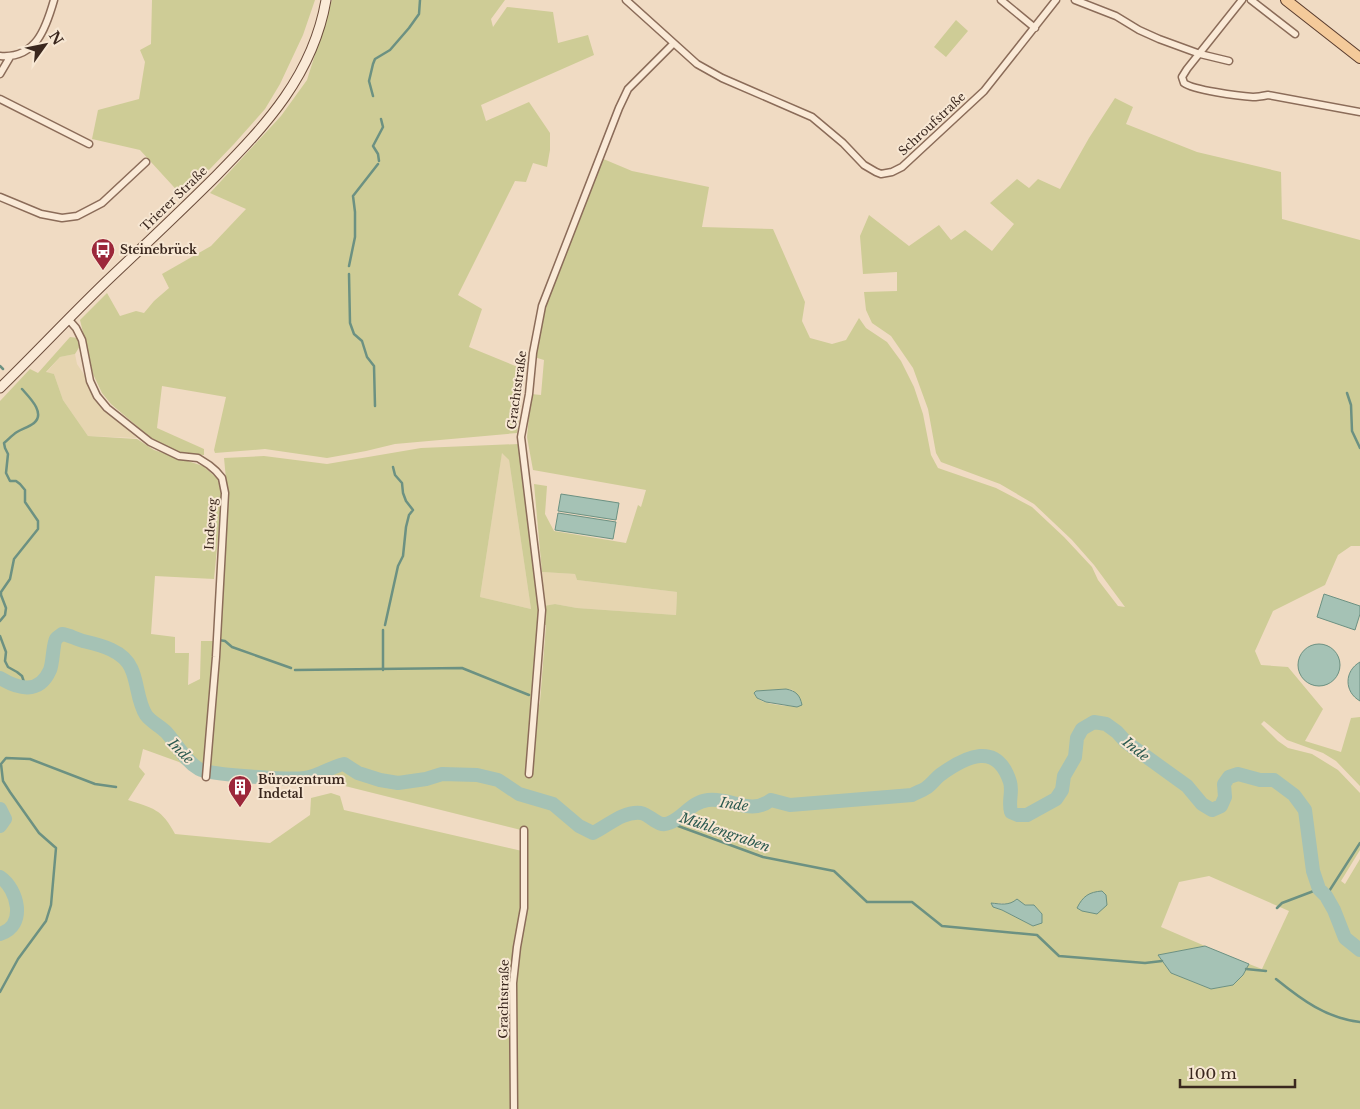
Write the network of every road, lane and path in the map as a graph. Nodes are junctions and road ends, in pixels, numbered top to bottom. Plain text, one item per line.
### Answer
1 (54, 0) edge
2 (326, 0) edge
3 (626, 0) edge
4 (1001, 0) edge
5 (1056, 0) edge
6 (1075, 0) edge
7 (1242, 0) edge
8 (1251, 0) edge
9 (1286, 0) edge
10 (1035, 28) junction
11 (1295, 34) dead end
12 (673, 44) junction
13 (1200, 54) junction
14 (0, 56) edge
15 (10, 57) junction
16 (1360, 58) edge
17 (1230, 61) dead end
18 (0, 74) edge
19 (0, 99) edge
20 (1360, 112) edge
21 (89, 144) dead end
22 (146, 162) dead end
23 (0, 197) edge
24 (69, 320) junction
25 (0, 388) edge
26 (529, 774) dead end
27 (206, 777) dead end
28 (524, 830) dead end
29 (514, 1109) edge

1 - 15 street
2 - 24 main road, Trierer Straße
3 - 12 street, Schroufstraße
4 - 10 street
5 - 10 street, Schroufstraße
6 - 13 street
7 - 13 street
8 - 11 street
9 - 16 main road
10 - 12 street, Schroufstraße
12 - 26 street, Grachtstraße
13 - 17 street
13 - 20 street
14 - 15 street
15 - 18 street
19 - 21 street
22 - 23 street
24 - 25 main road, Trierer Straße
24 - 27 street, Indeweg
28 - 29 street, Grachtstraße

